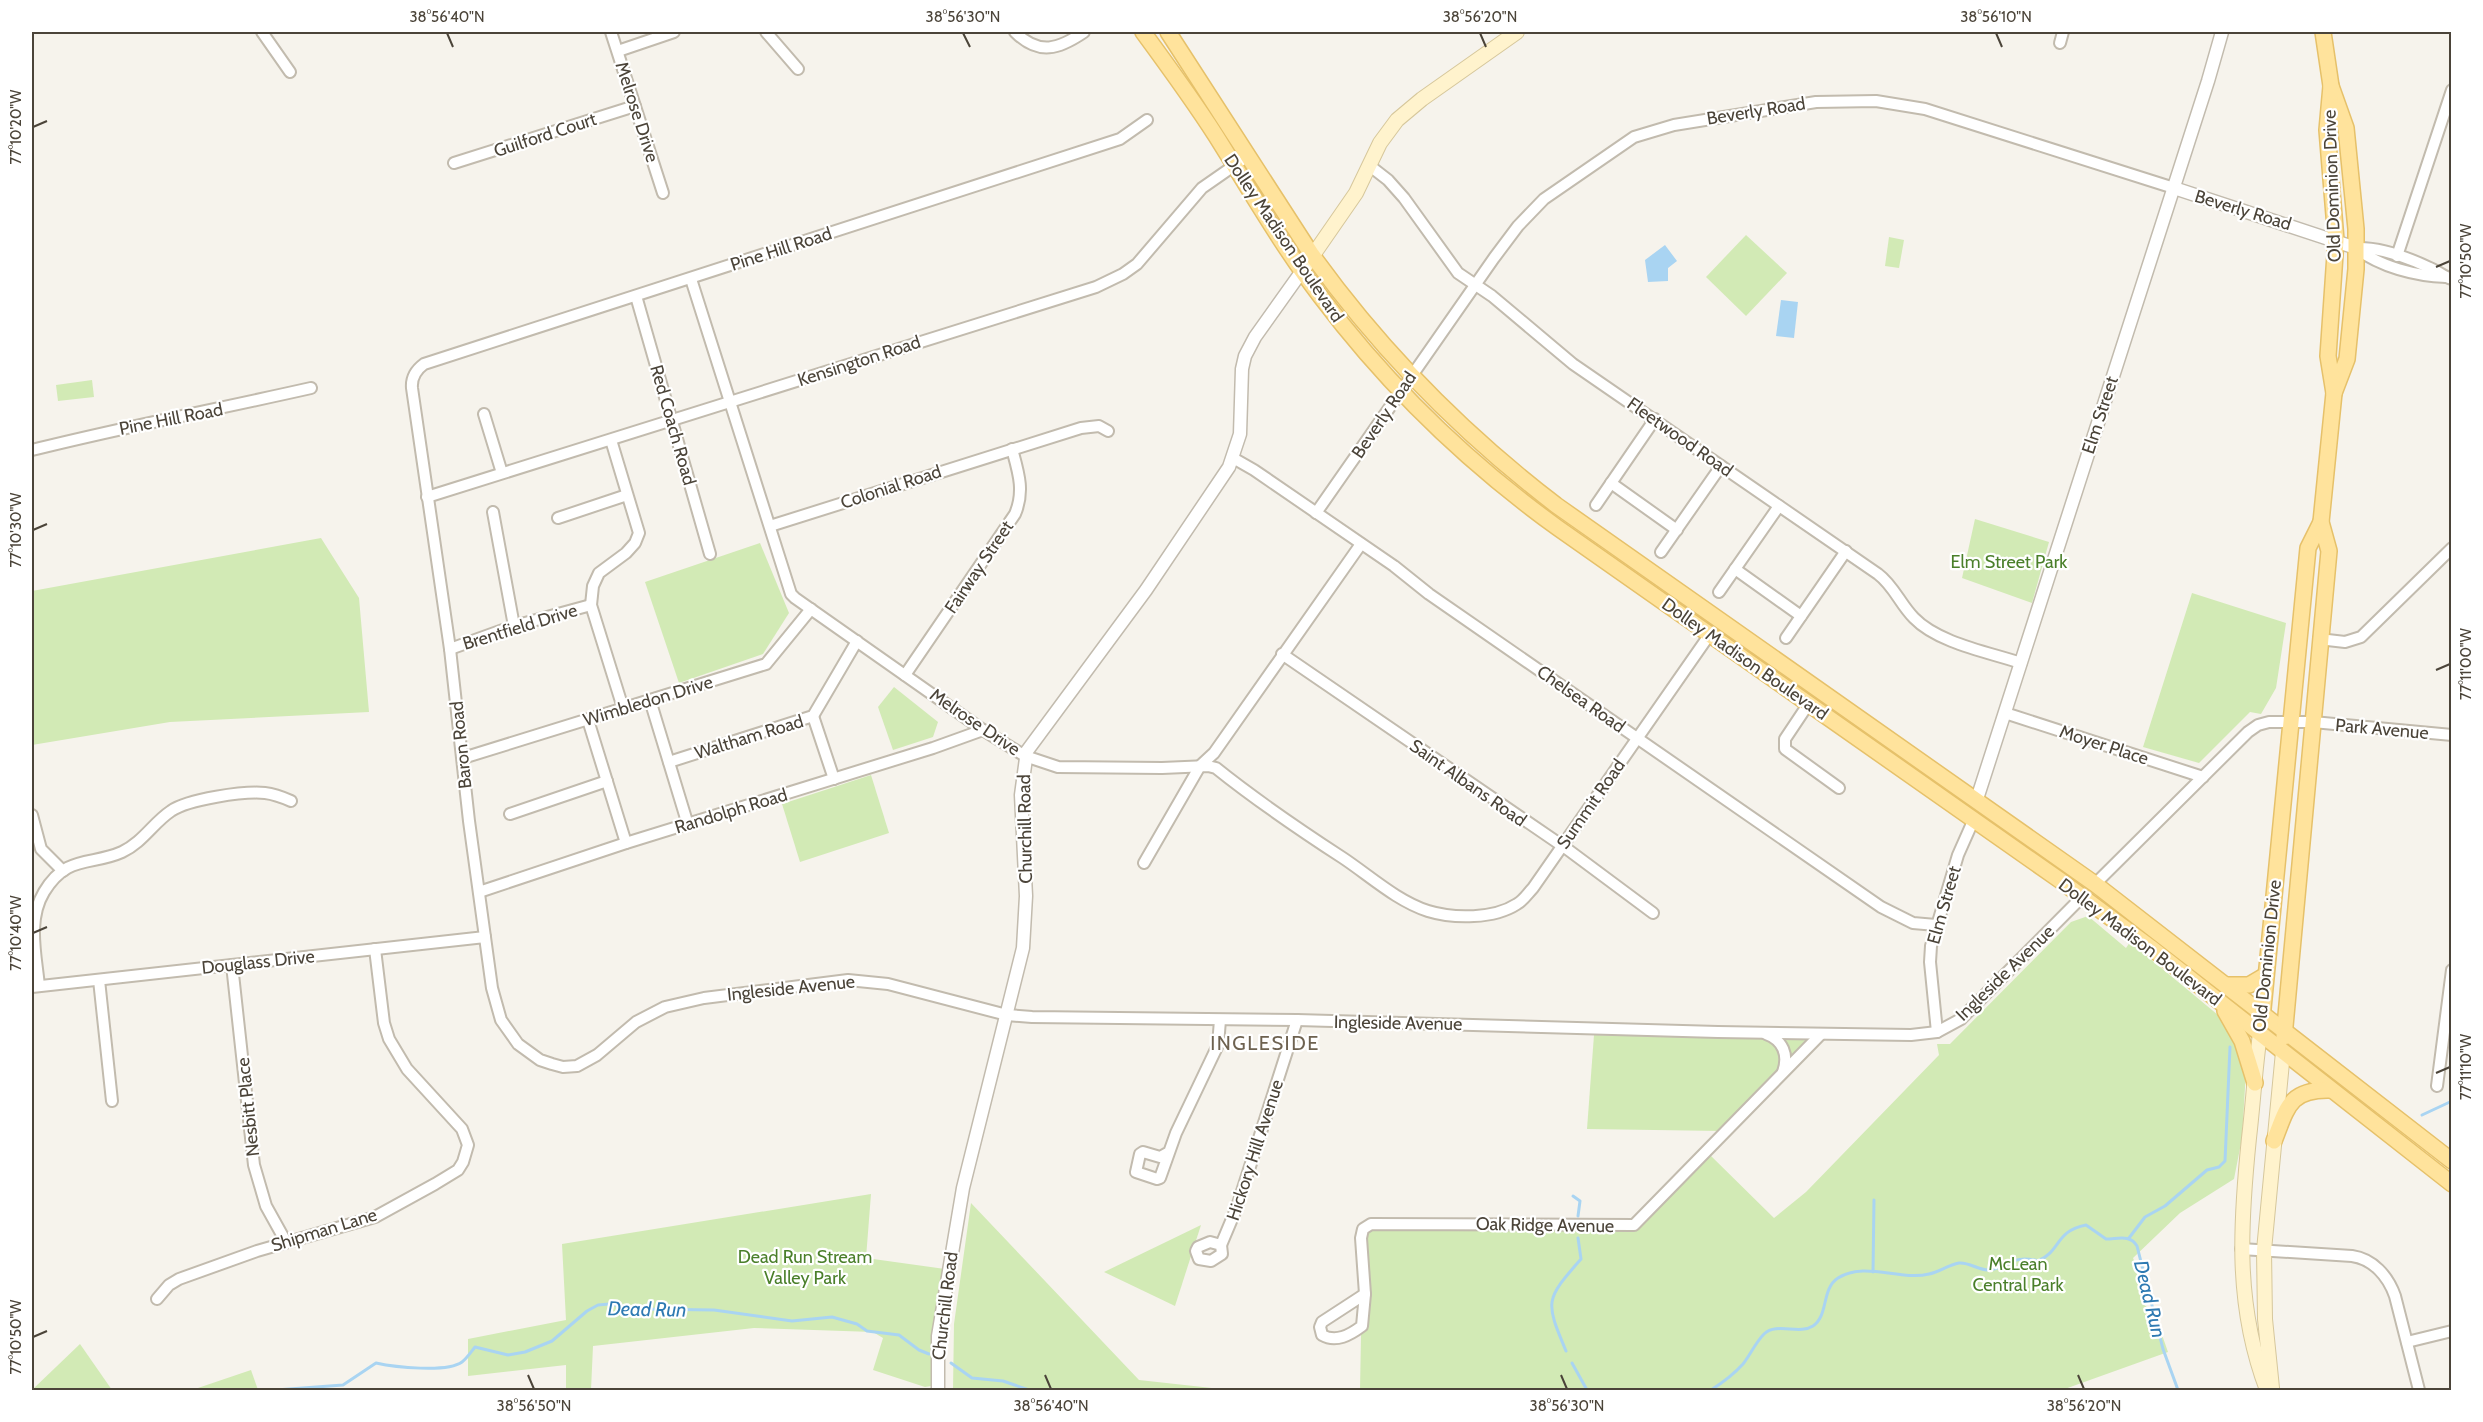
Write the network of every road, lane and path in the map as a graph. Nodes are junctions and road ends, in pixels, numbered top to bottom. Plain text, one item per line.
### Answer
1 (262, 32) edge
2 (611, 32) edge
3 (674, 32) edge
4 (766, 32) edge
5 (1015, 32) edge
6 (1084, 32) edge
7 (1143, 32) edge
8 (1168, 32) edge
9 (1517, 32) edge
10 (2064, 32) edge
11 (2222, 32) edge
12 (2323, 32) edge
13 (2060, 43) dead end
14 (618, 51) junction
15 (798, 69) dead end
16 (290, 72) dead end
17 (2331, 87) junction
18 (2451, 90) edge
19 (635, 106) junction
20 (1147, 120) dead end
21 (1248, 156) junction
22 (454, 163) dead end
23 (1234, 165) junction
24 (1370, 166) junction
25 (2174, 188) junction
26 (663, 193) dead end
27 (2336, 240) junction
28 (2356, 248) junction
29 (1312, 255) junction
30 (2397, 256) junction
31 (1302, 271) junction
32 (2449, 278) edge
33 (691, 279) junction
34 (1475, 285) junction
35 (636, 296) junction
36 (414, 375) joint
37 (1411, 376) junction
38 (311, 388) dead end
39 (1401, 392) junction
40 (2334, 393) junction
41 (730, 401) junction
42 (483, 414) dead end
43 (672, 419) junction
44 (1655, 419) junction
45 (1108, 431) dead end
46 (610, 440) junction
47 (1012, 449) junction
48 (32, 450) edge
49 (1233, 458) junction
50 (1721, 466) junction
51 (502, 473) junction
52 (1611, 483) junction
53 (627, 495) junction
54 (427, 497) junction
55 (1596, 505) dead end
56 (1779, 506) junction
57 (493, 512) dead end
58 (1316, 513) junction
59 (558, 518) dead end
60 (2321, 522) junction
61 (770, 526) junction
62 (1677, 530) junction
63 (1361, 544) junction
64 (2451, 548) edge
65 (1846, 551) junction
66 (1661, 552) dead end
67 (710, 554) dead end
68 (1735, 569) junction
69 (1719, 592) dead end
70 (591, 605) junction
71 (811, 609) junction
72 (1801, 616) junction
73 (514, 626) junction
74 (1710, 634) junction
75 (1786, 638) dead end
76 (2319, 639) junction
77 (857, 641) junction
78 (450, 649) junction
79 (1282, 654) junction
80 (2021, 663) junction
81 (905, 675) junction
82 (650, 700) junction
83 (1809, 703) junction
84 (623, 708) junction
85 (2005, 713) junction
86 (813, 716) junction
87 (588, 720) junction
88 (2291, 721) junction
89 (2313, 722) junction
90 (983, 730) junction
91 (2451, 735) edge
92 (1637, 738) junction
93 (1025, 756) junction
94 (462, 758) junction
95 (669, 762) junction
96 (1200, 766) junction
97 (2203, 777) junction
98 (834, 779) junction
99 (607, 781) junction
100 (1839, 788) dead end
101 (1977, 799) junction
102 (291, 801) dead end
103 (510, 814) dead end
104 (32, 815) edge
105 (1974, 819) junction
106 (688, 825) junction
107 (626, 843) junction
108 (1561, 847) junction
109 (1144, 863) dead end
110 (63, 871) junction
111 (2061, 881) junction
112 (2095, 884) junction
113 (479, 892) junction
114 (2082, 897) junction
115 (1508, 909) joint
116 (2130, 910) junction
117 (1653, 913) dead end
118 (1936, 925) junction
119 (485, 937) junction
120 (375, 949) junction
121 (232, 964) junction
122 (2451, 970) edge
123 (2266, 975) junction
124 (99, 980) junction
125 (2226, 985) junction
126 (35, 986) edge
127 (2220, 1003) junction
128 (2263, 1013) junction
129 (1007, 1015) junction
130 (1220, 1020) junction
131 (1297, 1020) junction
132 (2285, 1031) junction
133 (1937, 1032) junction
134 (1763, 1033) junction
135 (1821, 1034) junction
136 (2260, 1034) junction
137 (2283, 1052) junction
138 (577, 1066) joint
139 (1781, 1075) junction
140 (2255, 1083) junction
141 (2437, 1086) dead end
142 (2330, 1090) junction
143 (112, 1101) dead end
144 (2274, 1141) junction
145 (1169, 1152) dead end
146 (2451, 1161) edge
147 (2451, 1185) edge
148 (286, 1242) junction
149 (1221, 1245) dead end
150 (2241, 1249) junction
151 (2264, 1250) junction
152 (1365, 1294) junction
153 (157, 1299) dead end
154 (2451, 1331) edge
155 (2407, 1342) junction
156 (938, 1390) edge
157 (2267, 1390) edge
158 (2272, 1390) edge
159 (2420, 1390) edge

1 - 16 street
2 - 14 street, Melrose Drive
3 - 14 street
4 - 15 street
5 - 6 street
7 - 23 main road, Dolley Madison Boulevard
8 - 21 main road, Dolley Madison Boulevard
9 - 24 main road
10 - 13 street
11 - 25 street, Elm Street
12 - 17 main road, Old Dominion Drive
14 - 19 street, Melrose Drive
17 - 27 main road, Old Dominion Drive
17 - 28 main road, Old Dominion Drive
18 - 30 street
19 - 22 street, Guilford Court
19 - 26 street, Melrose Drive
20 - 33 street, Pine Hill Road
21 - 23 street, Kensington Road
21 - 29 main road, Dolley Madison Boulevard
23 - 31 main road, Dolley Madison Boulevard
23 - 41 street, Kensington Road
24 - 29 main road
24 - 34 street, Fleetwood Road
25 - 27 street, Beverly Road
25 - 34 street, Beverly Road
25 - 80 street, Elm Street
27 - 28 street, Beverly Road
27 - 40 main road, Old Dominion Drive
28 - 30 street, Beverly Road
28 - 32 street, Beverly Road
28 - 40 main road, Old Dominion Drive
29 - 31 main road
29 - 37 main road, Dolley Madison Boulevard
30 - 32 street, Beverly Road
31 - 39 main road, Dolley Madison Boulevard
31 - 49 street, Churchill Road
33 - 35 street, Pine Hill Road
33 - 41 street, Melrose Drive
34 - 37 street, Beverly Road
34 - 44 street, Fleetwood Road
35 - 36 street, Pine Hill Road
35 - 43 street, Red Coach Road
36 - 54 street, Baron Road
37 - 39 street, Beverly Road
37 - 101 main road, Dolley Madison Boulevard
38 - 48 street, Pine Hill Road
39 - 58 street, Beverly Road
39 - 74 main road, Dolley Madison Boulevard
40 - 60 main road, Old Dominion Drive
41 - 43 street, Kensington Road
41 - 61 street, Melrose Drive
42 - 51 street
43 - 46 street, Kensington Road
43 - 67 street, Red Coach Road
44 - 50 street, Fleetwood Road
44 - 52 street
45 - 47 street, Colonial Road
46 - 51 street, Kensington Road
46 - 53 street
47 - 61 street, Colonial Road
47 - 81 street, Fairway Street
49 - 58 street, Chelsea Road
49 - 93 street, Churchill Road
50 - 56 street, Fleetwood Road
50 - 62 street
51 - 54 street, Kensington Road
52 - 55 street
52 - 62 street
53 - 59 street
53 - 70 street
54 - 78 street, Baron Road
56 - 65 street, Fleetwood Road
56 - 68 street
57 - 73 street
58 - 63 street, Chelsea Road
60 - 76 main road, Old Dominion Drive
60 - 88 main road, Old Dominion Drive
61 - 71 street, Melrose Drive
62 - 66 street
63 - 79 street
63 - 92 street, Chelsea Road
64 - 76 street
65 - 72 street
65 - 80 street, Fleetwood Road
68 - 69 street
68 - 72 street
70 - 73 street, Brentfield Drive
70 - 84 street
71 - 77 street, Melrose Drive
71 - 82 street, Wimbledon Drive
72 - 75 street
73 - 78 street, Brentfield Drive
74 - 83 main road, Dolley Madison Boulevard
74 - 92 street, Summit Road
76 - 89 main road, Old Dominion Drive
77 - 81 street, Melrose Drive
77 - 86 street, Waltham Road
78 - 94 street, Baron Road
79 - 96 street
79 - 108 street, Saint Albans Road
80 - 85 street, Elm Street
81 - 90 street, Melrose Drive
82 - 84 street, Wimbledon Drive
82 - 95 street
83 - 100 street
83 - 105 main road, Dolley Madison Boulevard
84 - 87 street, Wimbledon Drive
85 - 97 street, Moyer Place
85 - 101 street, Elm Street
86 - 95 street, Waltham Road
86 - 98 street
87 - 94 street, Wimbledon Drive
87 - 99 street
88 - 89 street
88 - 97 street
88 - 123 main road, Old Dominion Drive
89 - 91 street, Park Avenue
89 - 132 main road, Old Dominion Drive
90 - 93 street, Melrose Drive
90 - 98 street, Randolph Road
92 - 108 street, Summit Road
92 - 118 street, Chelsea Road
93 - 96 street, Melrose Drive
93 - 129 street, Churchill Road
94 - 113 street, Baron Road
95 - 106 street
96 - 109 street
96 - 115 street, Melrose Drive
97 - 112 street
98 - 106 street, Randolph Road
99 - 103 street
99 - 107 street
101 - 112 main road, Dolley Madison Boulevard
102 - 110 street
104 - 110 street
105 - 111 main road, Dolley Madison Boulevard
105 - 118 street, Elm Street
106 - 107 street, Randolph Road
107 - 113 street, Randolph Road
108 - 115 street, Summit Road
108 - 117 street, Saint Albans Road
110 - 126 street
111 - 112 main road
111 - 114 main road, Dolley Madison Boulevard
112 - 116 main road, Dolley Madison Boulevard
113 - 119 street, Baron Road
114 - 116 main road
114 - 127 main road, Dolley Madison Boulevard
114 - 133 street, Ingleside Avenue
116 - 125 main road, Dolley Madison Boulevard
118 - 133 street, Elm Street
119 - 120 street, Douglass Drive
119 - 138 street, Baron Road
120 - 121 street, Douglass Drive
120 - 148 street, Shipman Lane
121 - 124 street, Douglass Drive
121 - 148 street, Nesbitt Place
122 - 141 street
123 - 125 main road
123 - 128 main road, Old Dominion Drive
124 - 126 street, Douglass Drive
124 - 143 street
125 - 128 main road, Dolley Madison Boulevard
127 - 136 main road, Dolley Madison Boulevard
127 - 140 main road
128 - 132 main road, Dolley Madison Boulevard
128 - 136 main road, Old Dominion Drive
129 - 130 street, Ingleside Avenue
129 - 138 street, Ingleside Avenue
129 - 156 street, Churchill Road
130 - 131 street, Ingleside Avenue
130 - 145 street
131 - 134 street, Ingleside Avenue
131 - 149 street, Hickory Hill Avenue
132 - 137 main road, Old Dominion Drive
132 - 146 main road, Dolley Madison Boulevard
133 - 135 street, Ingleside Avenue
134 - 135 street, Ingleside Avenue
134 - 139 street
135 - 139 street, Oak Ridge Avenue
136 - 137 main road, Dolley Madison Boulevard
136 - 140 main road, Old Dominion Drive
137 - 142 main road, Dolley Madison Boulevard
137 - 144 main road, Old Dominion Drive
139 - 152 street, Oak Ridge Avenue
140 - 150 main road, Old Dominion Drive
142 - 144 main road
142 - 147 main road, Dolley Madison Boulevard
144 - 151 main road, Old Dominion Drive
148 - 153 street, Shipman Lane
150 - 151 street
150 - 157 main road, Old Dominion Drive
151 - 155 street
151 - 158 main road, Old Dominion Drive
152 - 152 street
154 - 155 street
155 - 159 street

